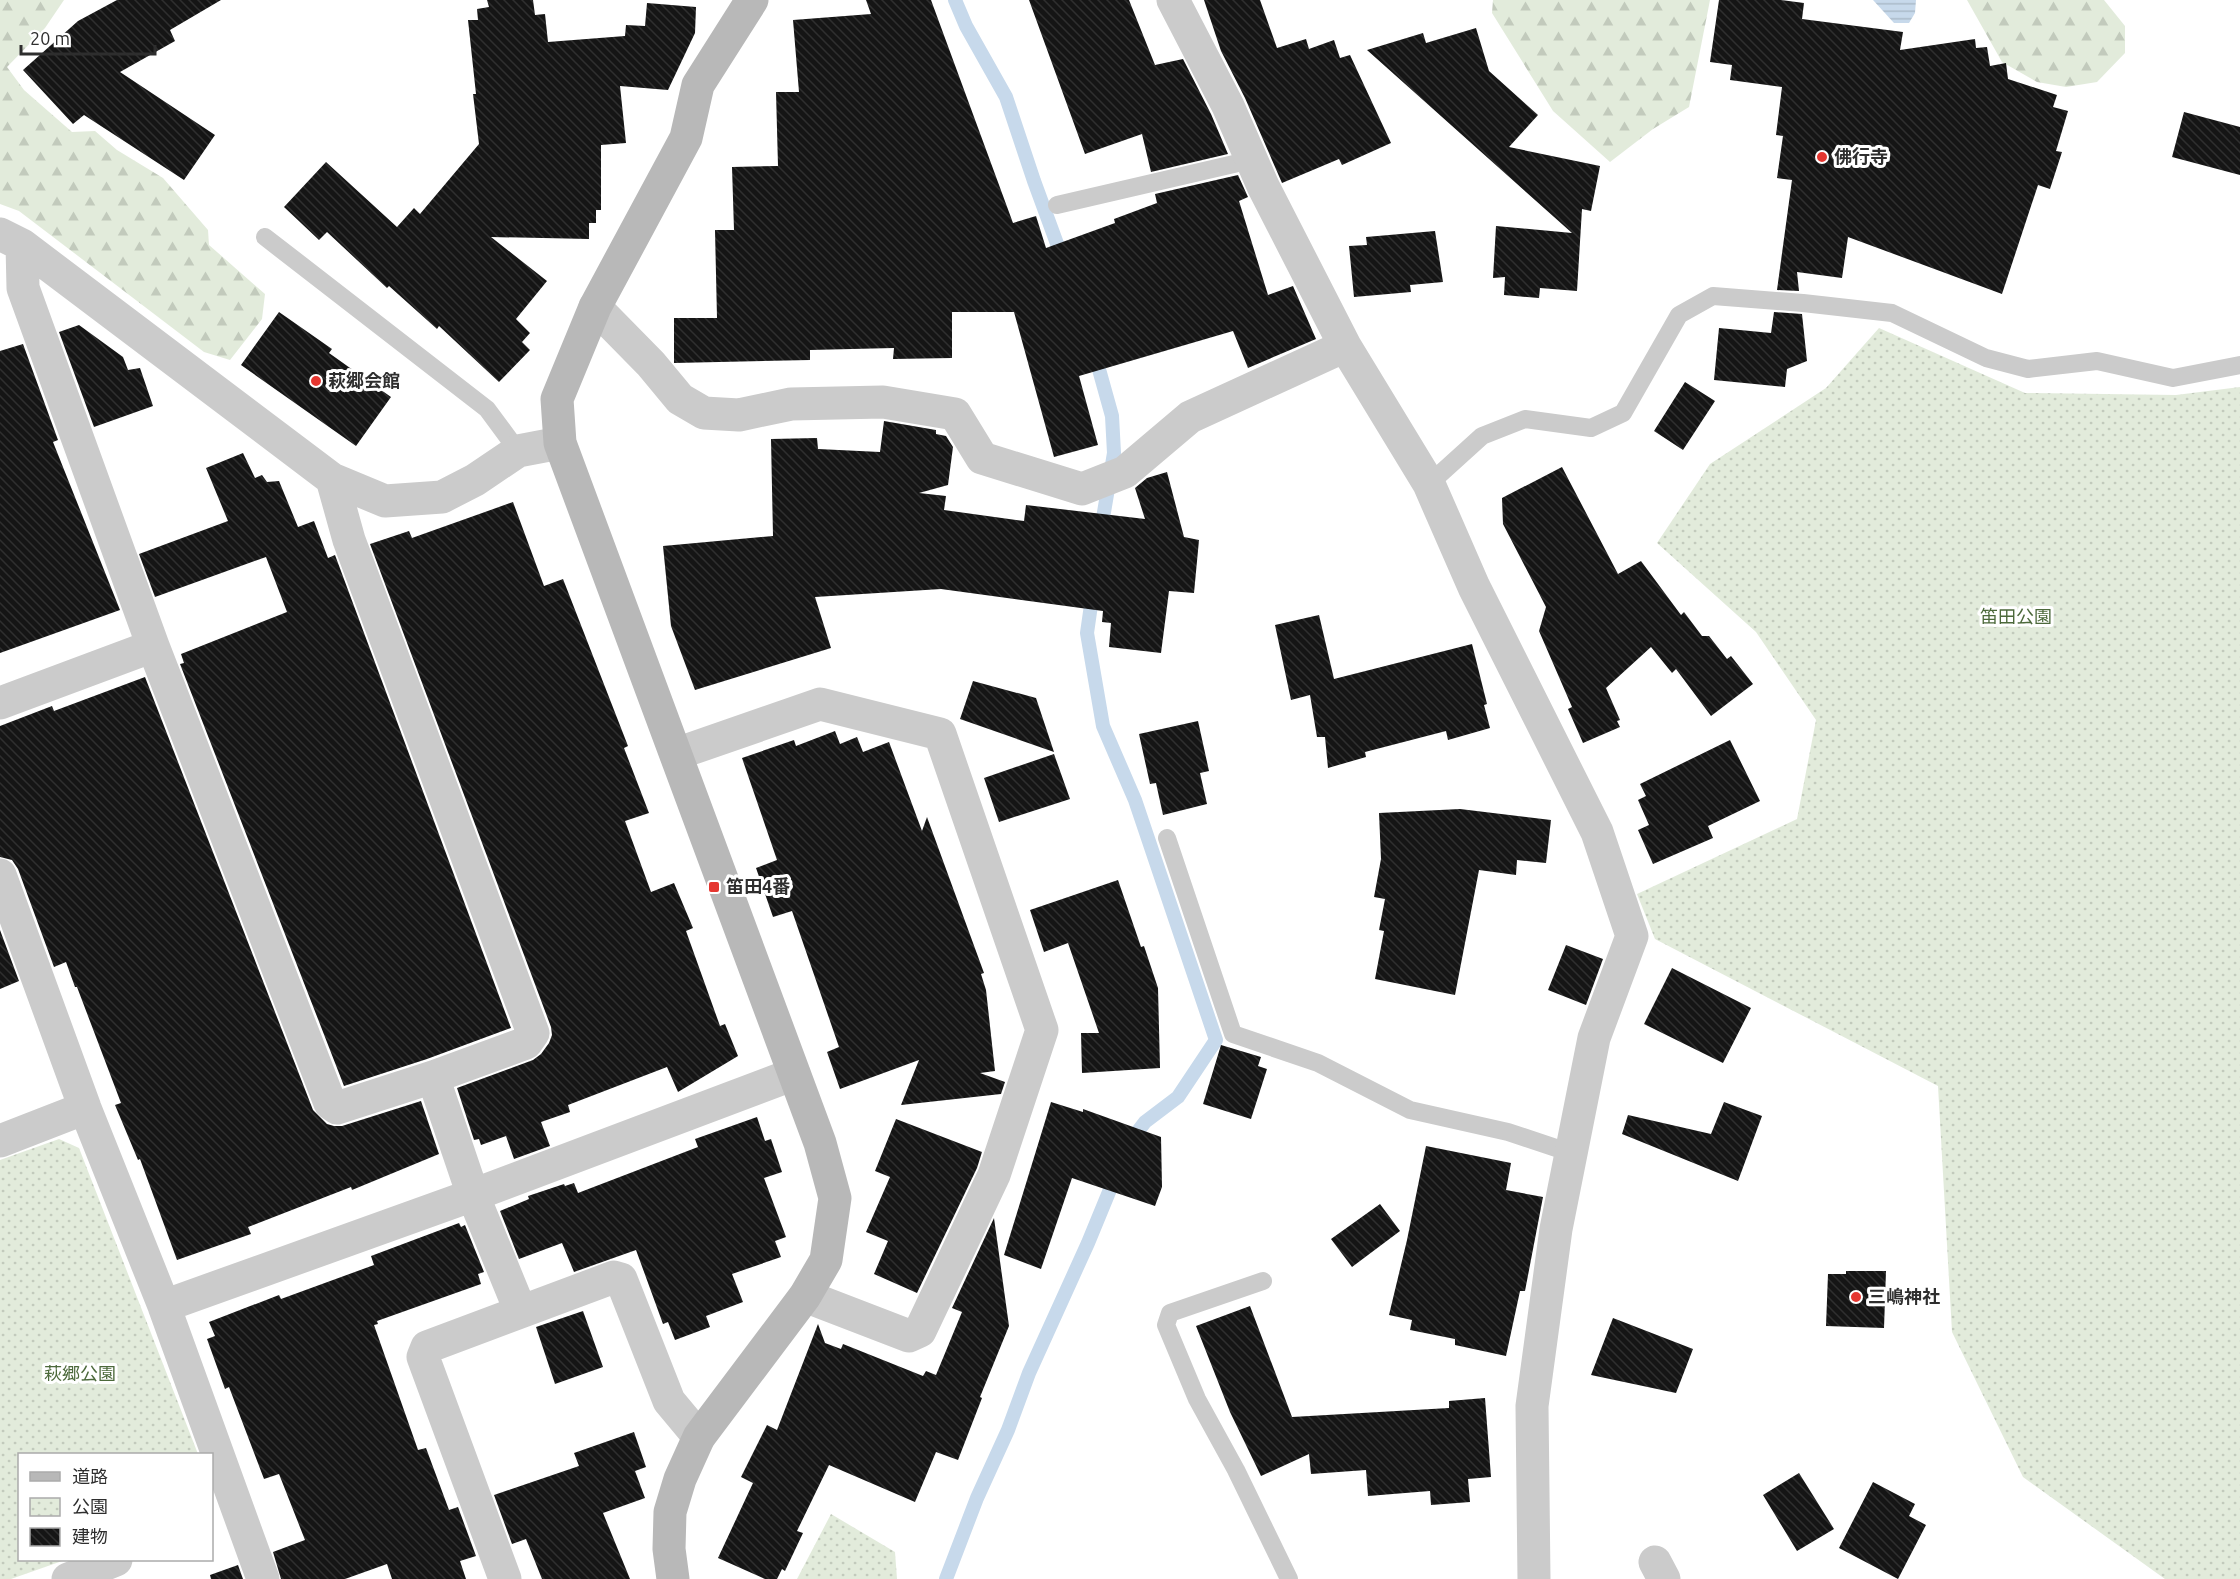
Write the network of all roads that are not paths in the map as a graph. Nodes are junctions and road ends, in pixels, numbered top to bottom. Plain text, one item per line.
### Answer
1 (752, 0) edge
2 (1173, 0) edge
3 (1251, 160) junction
4 (1057, 206) dead end
5 (265, 237) dead end
6 (11, 239) edge
7 (595, 307) junction
8 (1345, 346) junction
9 (2240, 365) edge
10 (560, 443) junction
11 (518, 451) junction
12 (332, 479) junction
13 (1429, 484) junction
14 (153, 646) junction
15 (0, 703) edge
16 (676, 754) junction
17 (1167, 838) dead end
18 (0, 875) edge
19 (794, 1074) junction
20 (434, 1077) junction
21 (85, 1108) junction
22 (0, 1141) edge
23 (1571, 1153) junction
24 (473, 1195) junction
25 (1263, 1281) dead end
26 (805, 1296) junction
27 (164, 1306) junction
28 (520, 1311) junction
29 (699, 1437) junction
30 (206, 1453) edge
31 (213, 1478) edge
32 (224, 1516) edge
33 (113, 1561) edge
34 (68, 1579) edge
35 (263, 1579) edge
36 (505, 1579) edge
37 (673, 1579) edge
38 (1289, 1579) edge
39 (1534, 1579) edge

1 - 7 street
2 - 3 street
3 - 4 lane
3 - 8 street
5 - 11 lane
6 - 12 street
6 - 14 street
7 - 8 street
7 - 10 street
8 - 13 street
9 - 13 lane
10 - 11 street
10 - 16 street
11 - 12 street
12 - 20 street
13 - 23 street
14 - 15 street
14 - 20 street
16 - 19 street
16 - 26 street
17 - 23 lane
18 - 21 street
19 - 24 street
19 - 26 street
20 - 24 street
21 - 22 street
21 - 27 street
23 - 39 street
24 - 27 street
24 - 28 street
25 - 38 lane
26 - 29 street
27 - 30 street
28 - 29 street
28 - 36 street
29 - 37 street
31 - 32 street
32 - 35 street
33 - 34 street

